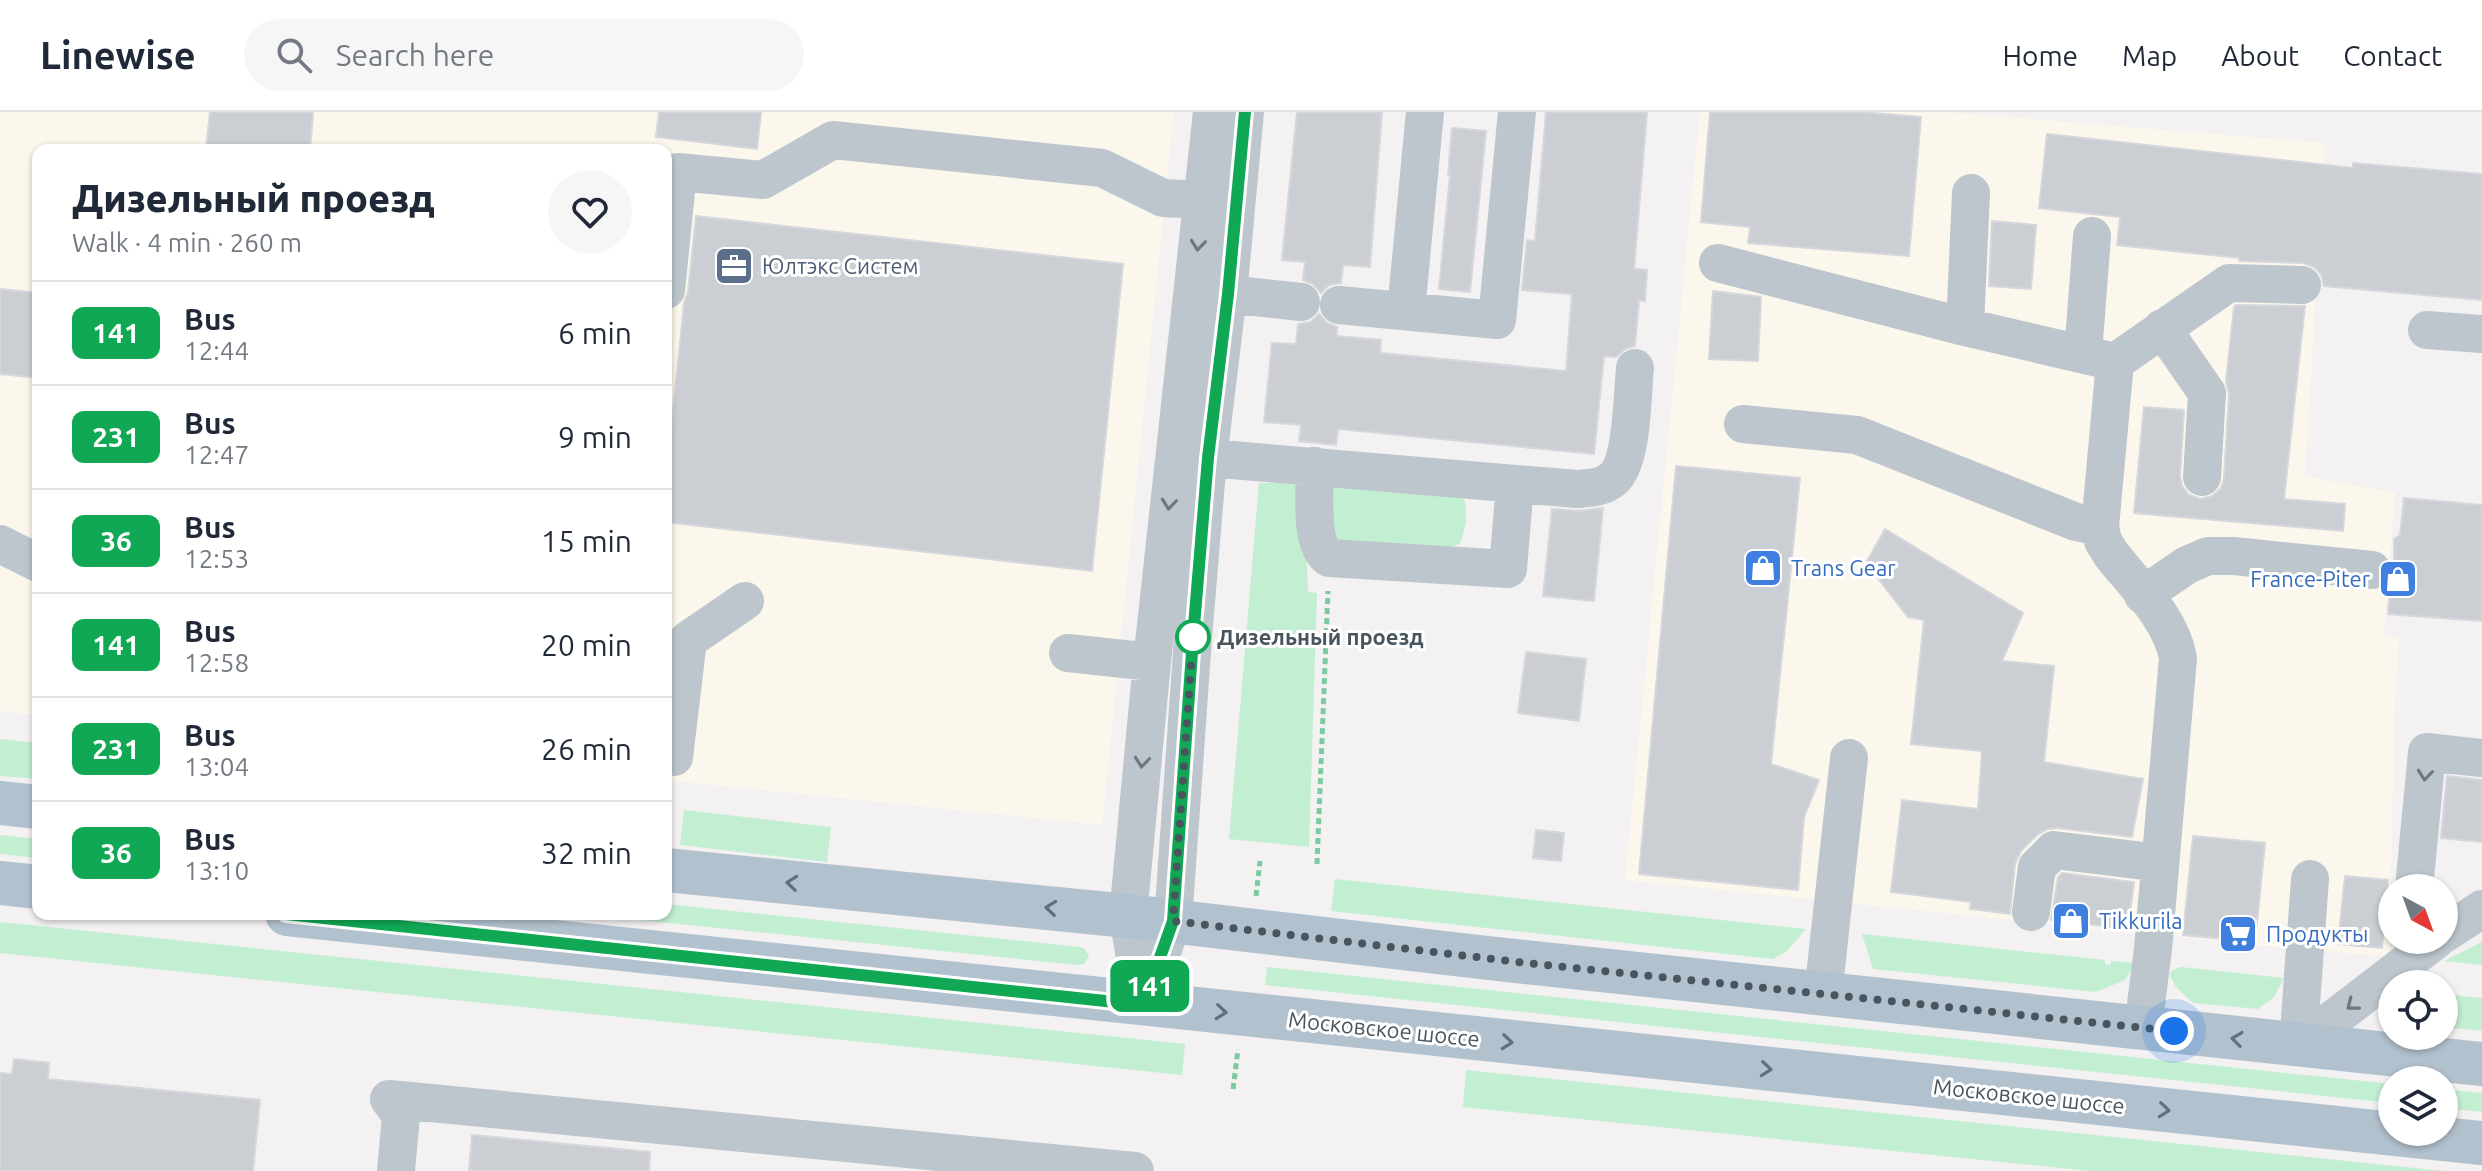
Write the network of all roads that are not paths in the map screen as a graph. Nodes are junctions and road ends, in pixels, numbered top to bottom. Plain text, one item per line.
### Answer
1 (1212, 112) edge
2 (1245, 112) edge
3 (1425, 112) edge
4 (1517, 112) edge
5 (1971, 193) dead end
6 (1203, 200) junction
7 (672, 231) edge
8 (2092, 236) dead end
9 (1718, 263) dead end
10 (2302, 285) dead end
11 (1228, 294) junction
12 (1301, 302) dead end
13 (1339, 305) dead end
14 (1406, 311) junction
15 (1965, 327) junction
16 (2162, 328) junction
17 (2427, 330) dead end
18 (2482, 334) edge
19 (2099, 358) junction
20 (1635, 368) dead end
21 (1743, 424) dead end
22 (1208, 458) junction
23 (1315, 466) junction
24 (2202, 477) dead end
25 (1515, 484) junction
26 (2100, 527) junction
27 (0, 544) edge
28 (32, 560) edge
29 (2372, 570) dead end
30 (2143, 595) junction
31 (745, 601) dead end
32 (1068, 653) dead end
33 (1152, 662) junction
34 (674, 757) dead end
35 (1849, 758) dead end
36 (2482, 758) edge
37 (0, 803) edge
38 (32, 806) edge
39 (2160, 863) junction
40 (672, 871) edge
41 (2415, 874) edge
42 (2310, 879) dead end
43 (0, 883) edge
44 (32, 886) edge
45 (2482, 909) edge
46 (2031, 912) dead end
47 (1128, 916) junction
48 (343, 920) edge
49 (1173, 921) junction
50 (2458, 925) edge
51 (2409, 954) edge
52 (1823, 995) junction
53 (1143, 1005) junction
54 (2143, 1028) junction
55 (2298, 1046) junction
56 (2482, 1064) edge
57 (2482, 1143) edge
58 (396, 1171) edge
59 (1135, 1171) edge

1 - 6 street
2 - 11 street
3 - 14 street
4 - 14 street
5 - 15 street
6 - 7 street
6 -> 33 street
8 - 19 street
9 - 15 street
10 - 16 street
11 - 12 street
11 - 22 street
13 - 14 street
15 - 19 street
16 - 19 street
16 - 24 street
17 - 18 street
19 - 26 street
20 - 25 street
21 - 26 street
22 - 23 street
22 - 49 street
23 - 25 street
23 - 25 street
26 - 30 street
27 - 28 street
29 - 30 street
30 - 39 street
31 - 34 street
32 - 33 street
33 -> 47 street
35 - 52 street
36 -> 41 street
37 - 38 main road
39 - 46 street
39 - 54 street
47 -> 40 main road
42 - 55 street
43 - 44 main road
45 - 50 street
47 - 49 main road
47 - 53 street
48 - 53 main road, Московское шоссе
49 - 52 main road
49 - 53 street
51 -> 55 street
52 - 54 main road
53 -> 57 main road, Московское шоссе
55 -> 54 main road
55 - 56 main road
58 - 59 street

